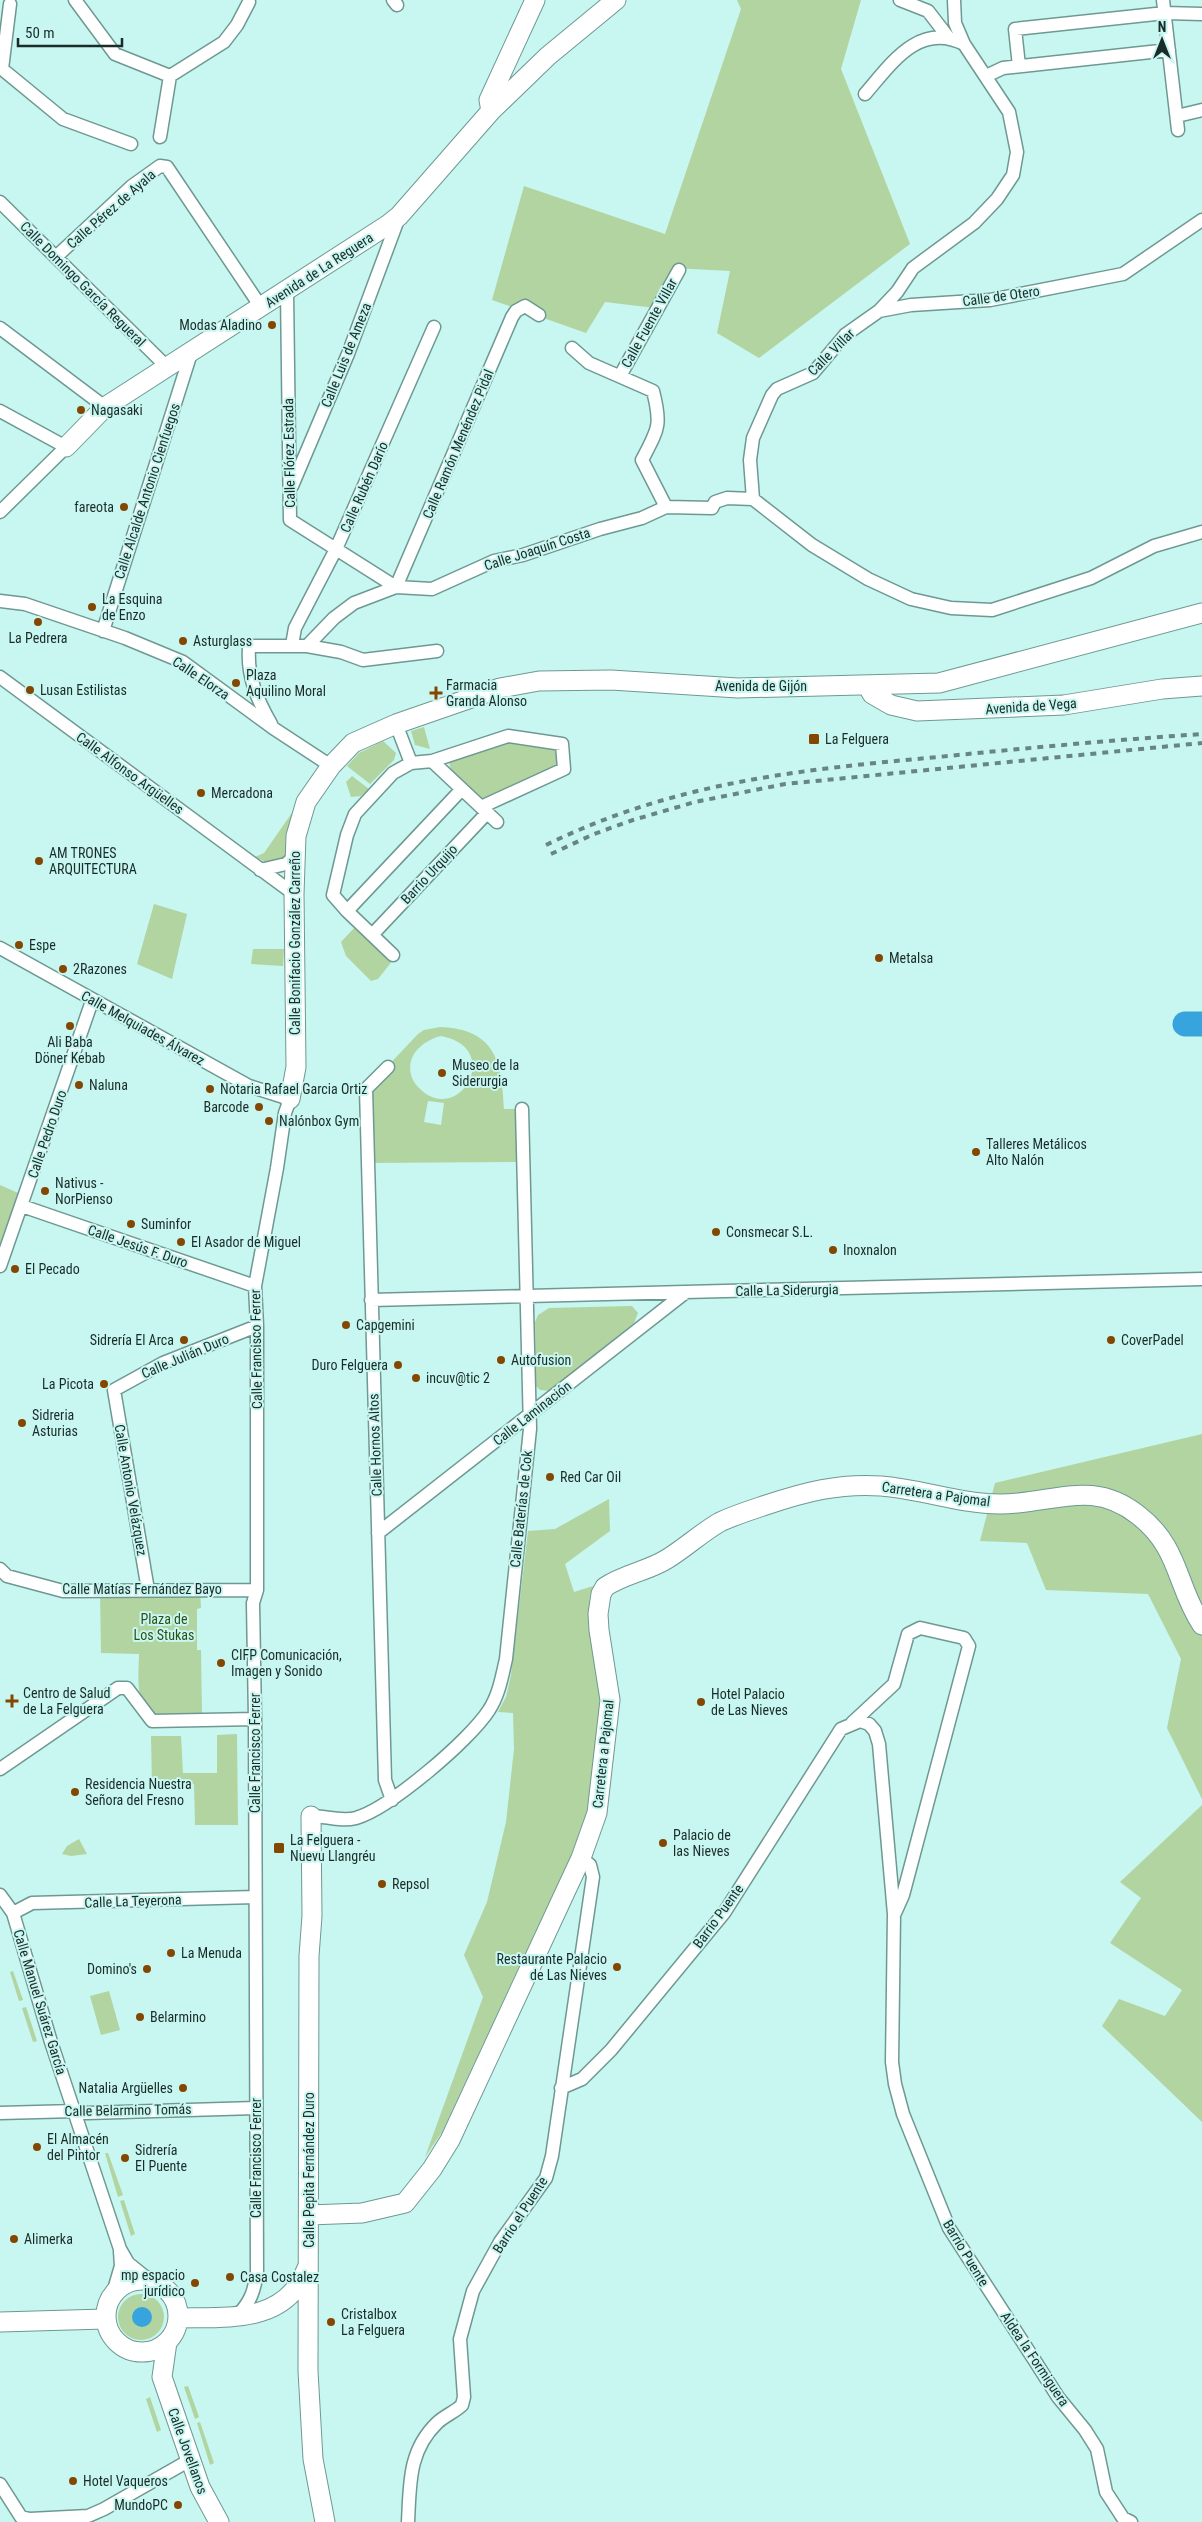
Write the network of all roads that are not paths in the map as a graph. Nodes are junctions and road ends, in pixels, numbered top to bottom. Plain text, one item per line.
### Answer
1 (75, 0) edge
2 (535, 0) edge
3 (616, 0) edge
4 (900, 0) edge
5 (954, 0) edge
6 (9, 1) edge
7 (250, 1) edge
8 (1164, 6) edge
9 (1202, 14) edge
10 (948, 37) junction
11 (964, 44) junction
12 (1169, 50) junction
13 (1019, 66) junction
14 (170, 76) junction
15 (986, 76) junction
16 (865, 94) dead end
17 (1202, 110) edge
18 (491, 111) junction
19 (1177, 116) junction
20 (1178, 130) dead end
21 (160, 137) dead end
22 (131, 144) dead end
23 (0, 202) edge
24 (400, 216) junction
25 (1202, 220) edge
26 (58, 256) junction
27 (679, 270) dead end
28 (287, 291) junction
29 (261, 307) junction
30 (879, 311) junction
31 (538, 315) dead end
32 (434, 327) dead end
33 (0, 328) edge
34 (572, 348) dead end
35 (192, 350) junction
36 (166, 366) junction
37 (620, 376) junction
38 (105, 407) junction
39 (0, 411) edge
40 (66, 447) junction
41 (289, 493) junction
42 (753, 500) junction
43 (666, 507) junction
44 (0, 512) edge
45 (1202, 532) edge
46 (336, 550) junction
47 (396, 587) junction
48 (0, 601) edge
49 (1202, 613) edge
50 (103, 631) junction
51 (292, 645) junction
52 (307, 646) junction
53 (437, 651) dead end
54 (0, 677) edge
55 (867, 685) junction
56 (1202, 686) edge
57 (396, 724) junction
58 (273, 728) junction
59 (432, 761) junction
60 (411, 763) junction
61 (331, 766) junction
62 (462, 789) junction
63 (484, 810) junction
64 (497, 822) dead end
65 (294, 857) junction
66 (260, 870) junction
67 (294, 894) junction
68 (347, 911) junction
69 (372, 935) junction
70 (0, 948) edge
71 (393, 955) dead end
72 (92, 1001) junction
73 (388, 1067) dead end
74 (290, 1100) junction
75 (522, 1109) dead end
76 (22, 1206) junction
77 (0, 1266) edge
78 (1202, 1279) edge
79 (255, 1286) junction
80 (686, 1292) junction
81 (526, 1295) junction
82 (371, 1300) junction
83 (257, 1326) junction
84 (114, 1390) joint
85 (529, 1415) junction
86 (378, 1533) junction
87 (0, 1569) edge
88 (148, 1590) junction
89 (257, 1590) junction
90 (1202, 1625) edge
91 (255, 1719) junction
92 (852, 1723) junction
93 (0, 1769) edge
94 (392, 1800) junction
95 (310, 1816) joint
96 (332, 1819) junction
97 (312, 1835) junction
98 (581, 1858) junction
99 (0, 1895) edge
100 (255, 1897) junction
101 (13, 1913) junction
102 (894, 1914) junction
103 (561, 2088) junction
104 (256, 2108) junction
105 (75, 2111) junction
106 (0, 2113) edge
107 (309, 2215) junction
108 (120, 2249) junction
109 (307, 2268) junction
110 (149, 2280) junction
111 (114, 2293) junction
112 (288, 2299) junction
113 (994, 2299) joint
114 (310, 2313) junction
115 (238, 2315) junction
116 (178, 2318) junction
117 (105, 2319) junction
118 (0, 2322) edge
119 (167, 2342) junction
120 (132, 2351) junction
121 (162, 2377) junction
122 (190, 2460) junction
123 (0, 2484) edge
124 (219, 2522) edge
125 (325, 2522) edge
126 (408, 2522) edge
127 (1131, 2522) edge

1 - 14 street
2 - 18 street
3 - 18 street, Avenida de La Reguera
4 - 10 street
5 - 11 street
6 - 22 street
7 - 14 street
8 - 9 street
8 - 12 street
8 - 13 street
10 - 11 street
10 - 16 street
11 - 15 street
12 - 13 street
12 - 19 street
13 - 15 street
14 - 21 street
15 - 30 street
17 - 19 street
18 - 24 street, Avenida de La Reguera
19 - 20 street
23 - 26 street, Calle Domingo García Regueral
24 - 28 street, Avenida de La Reguera
24 - 41 street, Calle Luis de Ameza
25 - 30 street, Calle de Otero
26 - 29 street, Calle Pérez de Ayala
26 - 36 street, Calle Domingo García Regueral
27 - 37 street, Calle Fuente Villar
28 - 29 street, Avenida de La Reguera
28 - 41 street, Calle Flórez Estrada
29 - 35 street, Avenida de La Reguera
30 - 42 street, Calle Villar
31 - 47 street, Calle Ramón Menéndez Pidal
32 - 46 street, Calle Rubén Darío
33 - 38 street
34 - 37 street, Calle Fuente Villar
35 - 36 street, Avenida de La Reguera
35 - 50 street, Calle Alcalde Antonio Cienfuegos
36 - 38 street, Avenida de La Reguera
37 - 43 street, Calle Fuente Villar
38 - 40 street, Avenida de La Reguera
39 - 40 street
40 - 44 street, Avenida de La Reguera
41 - 46 street, Calle Flórez Estrada
42 - 43 street, Calle Joaquín Costa
42 - 45 street
43 - 47 street, Calle Joaquín Costa
46 - 47 street, Calle Flórez Estrada
46 - 51 street, Calle Rubén Darío
47 - 52 street, Calle Joaquín Costa
48 - 50 street, Calle Elorza
49 - 55 street, Avenida de Gijón
50 - 58 street, Calle Elorza
51 - 52 street
51 - 58 street
52 - 53 street
54 - 66 street, Calle Alfonso Argüelles
55 - 56 street, Avenida de Vega
55 - 57 street, Avenida de Gijón
57 - 60 street
57 - 61 street, Avenida de Gijón
58 - 61 street, Calle Elorza
59 - 60 street, Barrio Urquijo
59 - 62 street
59 - 63 street, Barrio Urquijo
60 - 68 street, Barrio Urquijo
61 - 65 street, Calle Bonifacio González Carreño
62 - 63 street
62 - 68 street
63 - 64 street
63 - 69 street, Barrio Urquijo
65 - 66 street
65 - 67 street, Calle Bonifacio González Carreño
66 - 67 street, Calle Alfonso Argüelles
67 - 74 street, Calle Bonifacio González Carreño
68 - 69 street, Barrio Urquijo
69 - 71 street, Barrio Urquijo
70 - 72 street, Calle Melquiades Álvarez
72 - 74 street, Calle Melquiades Álvarez
72 - 76 street, Calle Pedro Duro
73 - 82 street, Calle Hornos Altos
74 - 79 street, Calle Francisco Ferrer
75 - 81 street, Calle Baterías de Cok
76 - 77 street, Calle Pedro Duro
76 - 79 street, Calle Jesús F. Duro
78 - 80 street, Calle La Siderurgia
79 - 83 street, Calle Francisco Ferrer
80 - 81 street, Calle La Siderurgia
80 - 85 street, Calle Laminación
81 - 82 street, Calle La Siderurgia
81 - 85 street, Calle Baterías de Cok
82 - 86 street, Calle Hornos Altos
83 - 84 street, Calle Julián Duro
83 - 89 street, Calle Francisco Ferrer
84 - 88 street, Calle Antonio Velázquez
85 - 86 street, Calle Laminación
85 - 94 street, Calle Baterías de Cok
86 - 94 street, Calle Hornos Altos
87 - 88 street, Calle Matías Fernández Bayo
88 - 89 street, Calle Matías Fernández Bayo
89 - 91 street, Calle Francisco Ferrer
90 - 98 street, Carretera a Pajomal
91 - 93 street
91 - 100 street, Calle Francisco Ferrer
92 - 102 street, Barrio Puente
92 - 102 street, Barrio Puente
92 - 103 street, Barrio Puente
94 - 96 street, Calle Baterías de Cok
95 - 96 street, Calle Baterías de Cok
95 - 97 street, Calle Pepita Fernández Duro
96 - 97 street
97 - 107 street, Calle Pepita Fernández Duro
98 - 103 street, Barrio el Puente
98 - 107 street, Carretera a Pajomal
99 - 101 street, Calle Manuel Suárez García
100 - 101 street, Calle La Teyerona
100 - 104 street, Calle Francisco Ferrer
101 - 105 street, Calle Manuel Suárez García
102 - 113 street, Barrio Puente
103 - 126 street, Barrio el Puente
104 - 105 street, Calle Belarmino Tomás
104 - 115 street, Calle Francisco Ferrer
105 - 106 street, Calle Belarmino Tomás
105 - 108 street, Calle Manuel Suárez García
107 - 109 street, Calle Pepita Fernández Duro
108 - 110 street
108 - 111 street
109 - 112 street
109 - 114 street, Calle Pepita Fernández Duro
110 - 111 street
110 - 116 street
111 - 117 street
112 - 114 street
112 - 115 street
113 - 127 street, Aldea la Formiguera
114 - 125 street, Calle Pepita Fernández Duro
115 - 116 street
116 - 119 street
117 - 118 street
117 - 120 street
119 - 120 street
119 - 121 street, Calle Jovellanos
120 - 121 street
121 - 122 street, Calle Jovellanos
122 - 123 street
122 - 124 street, Calle Jovellanos

